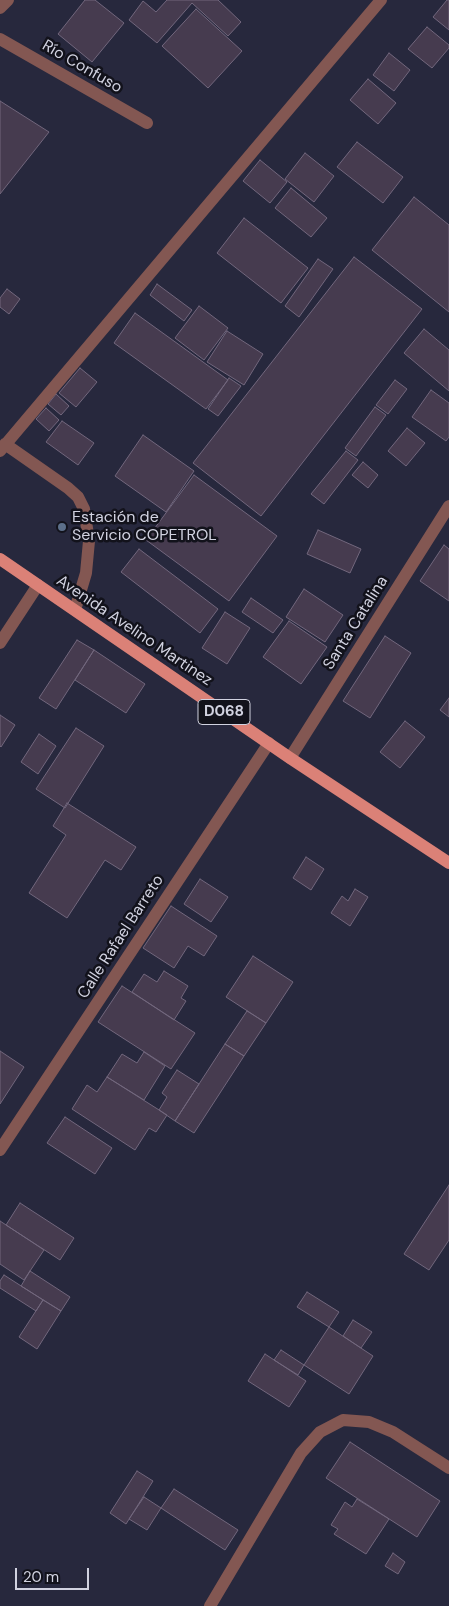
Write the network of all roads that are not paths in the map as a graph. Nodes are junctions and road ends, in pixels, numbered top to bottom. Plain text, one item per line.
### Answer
1 (8, 0) edge
2 (381, 0) edge
3 (0, 8) edge
4 (0, 39) edge
5 (148, 124) dead end
6 (3, 448) edge
7 (449, 506) edge
8 (0, 559) edge
9 (38, 585) junction
10 (75, 610) junction
11 (0, 643) edge
12 (269, 743) junction
13 (290, 758) junction
14 (449, 863) edge
15 (0, 1150) edge
16 (449, 1468) edge
17 (210, 1606) edge

1 - 3 street
2 - 6 street
4 - 5 street, Río Confuso
6 - 10 street
7 - 13 street, Santa Catalina
8 - 9 main road, Avenida Avelino Martinez / D068
9 - 10 main road, Avenida Avelino Martinez / D068
9 - 11 street
10 - 12 main road, Avenida Avelino Martinez / D068
12 - 13 main road, Avenida Avelino Martinez / D068
12 - 15 street, Calle Rafael Barreto
13 - 14 main road, Avenida Avelino Martinez / D068
16 - 17 street

